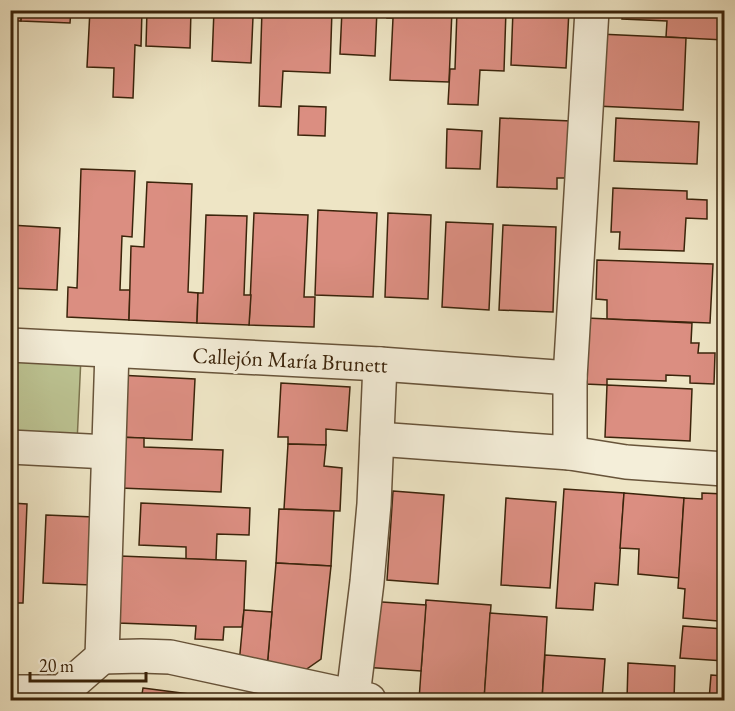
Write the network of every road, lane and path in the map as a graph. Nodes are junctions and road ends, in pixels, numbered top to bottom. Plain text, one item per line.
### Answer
1 (592, 10) edge
2 (10, 345) edge
3 (112, 351) junction
4 (380, 363) junction
5 (570, 378) junction
6 (377, 439) junction
7 (10, 447) edge
8 (108, 452) junction
9 (570, 453) junction
10 (724, 469) edge
11 (102, 657) junction
12 (10, 692) edge
13 (62, 696) edge
14 (361, 698) edge

1 - 5 street
2 - 3 street, Callejón María Brunett
3 - 4 street, Callejón María Brunett
3 - 8 street
4 - 5 street, Callejón María Brunett
4 - 6 street
5 - 9 street
6 - 9 street
6 - 14 street
7 - 8 street
8 - 11 street
9 - 10 street
11 - 13 street
11 - 14 street
12 - 13 street

